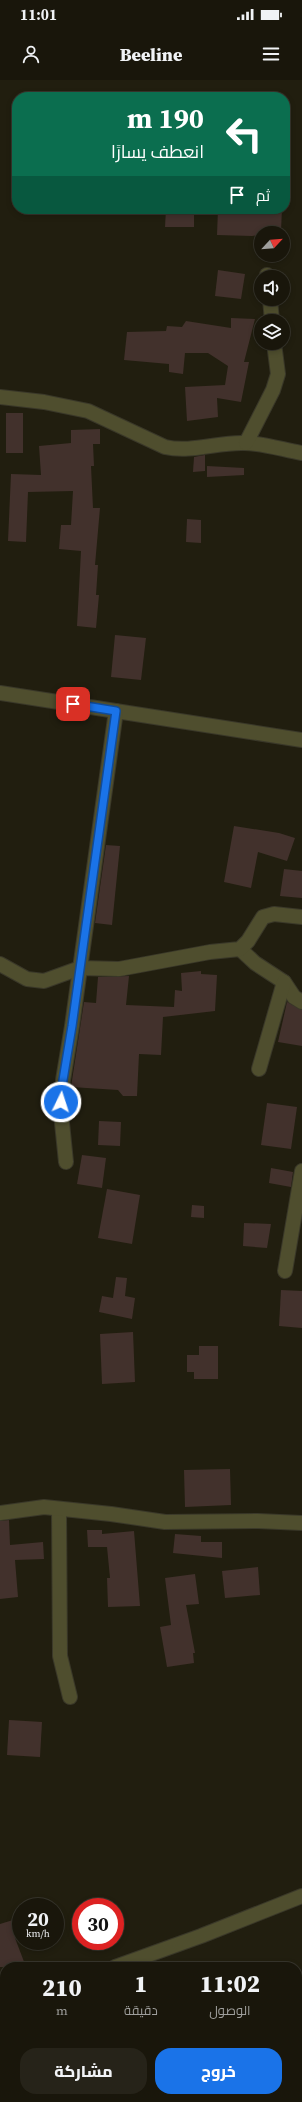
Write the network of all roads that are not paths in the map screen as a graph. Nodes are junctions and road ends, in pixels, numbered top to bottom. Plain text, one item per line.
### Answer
1 (275, 350) edge
2 (0, 398) edge
3 (246, 443) junction
4 (302, 453) edge
5 (0, 693) edge
6 (116, 711) junction
7 (302, 740) edge
8 (302, 917) edge
9 (240, 949) junction
10 (0, 964) edge
11 (80, 968) junction
12 (284, 982) junction
13 (302, 1002) edge
14 (259, 1070) dead end
15 (66, 1162) dead end
16 (302, 1171) edge
17 (285, 1271) dead end
18 (59, 1509) junction
19 (0, 1513) edge
20 (302, 1523) edge
21 (70, 1697) dead end
22 (302, 1896) edge
23 (129, 1962) edge

1 - 3 street
2 - 3 street
3 - 4 street
5 - 6 street
6 - 7 street
6 - 11 street
8 - 9 street
9 - 11 street
9 - 12 street
10 - 11 street
11 - 15 street
12 - 13 street
12 - 14 street
16 - 17 street
18 - 19 street
18 - 20 street
18 - 21 street
22 - 23 street

